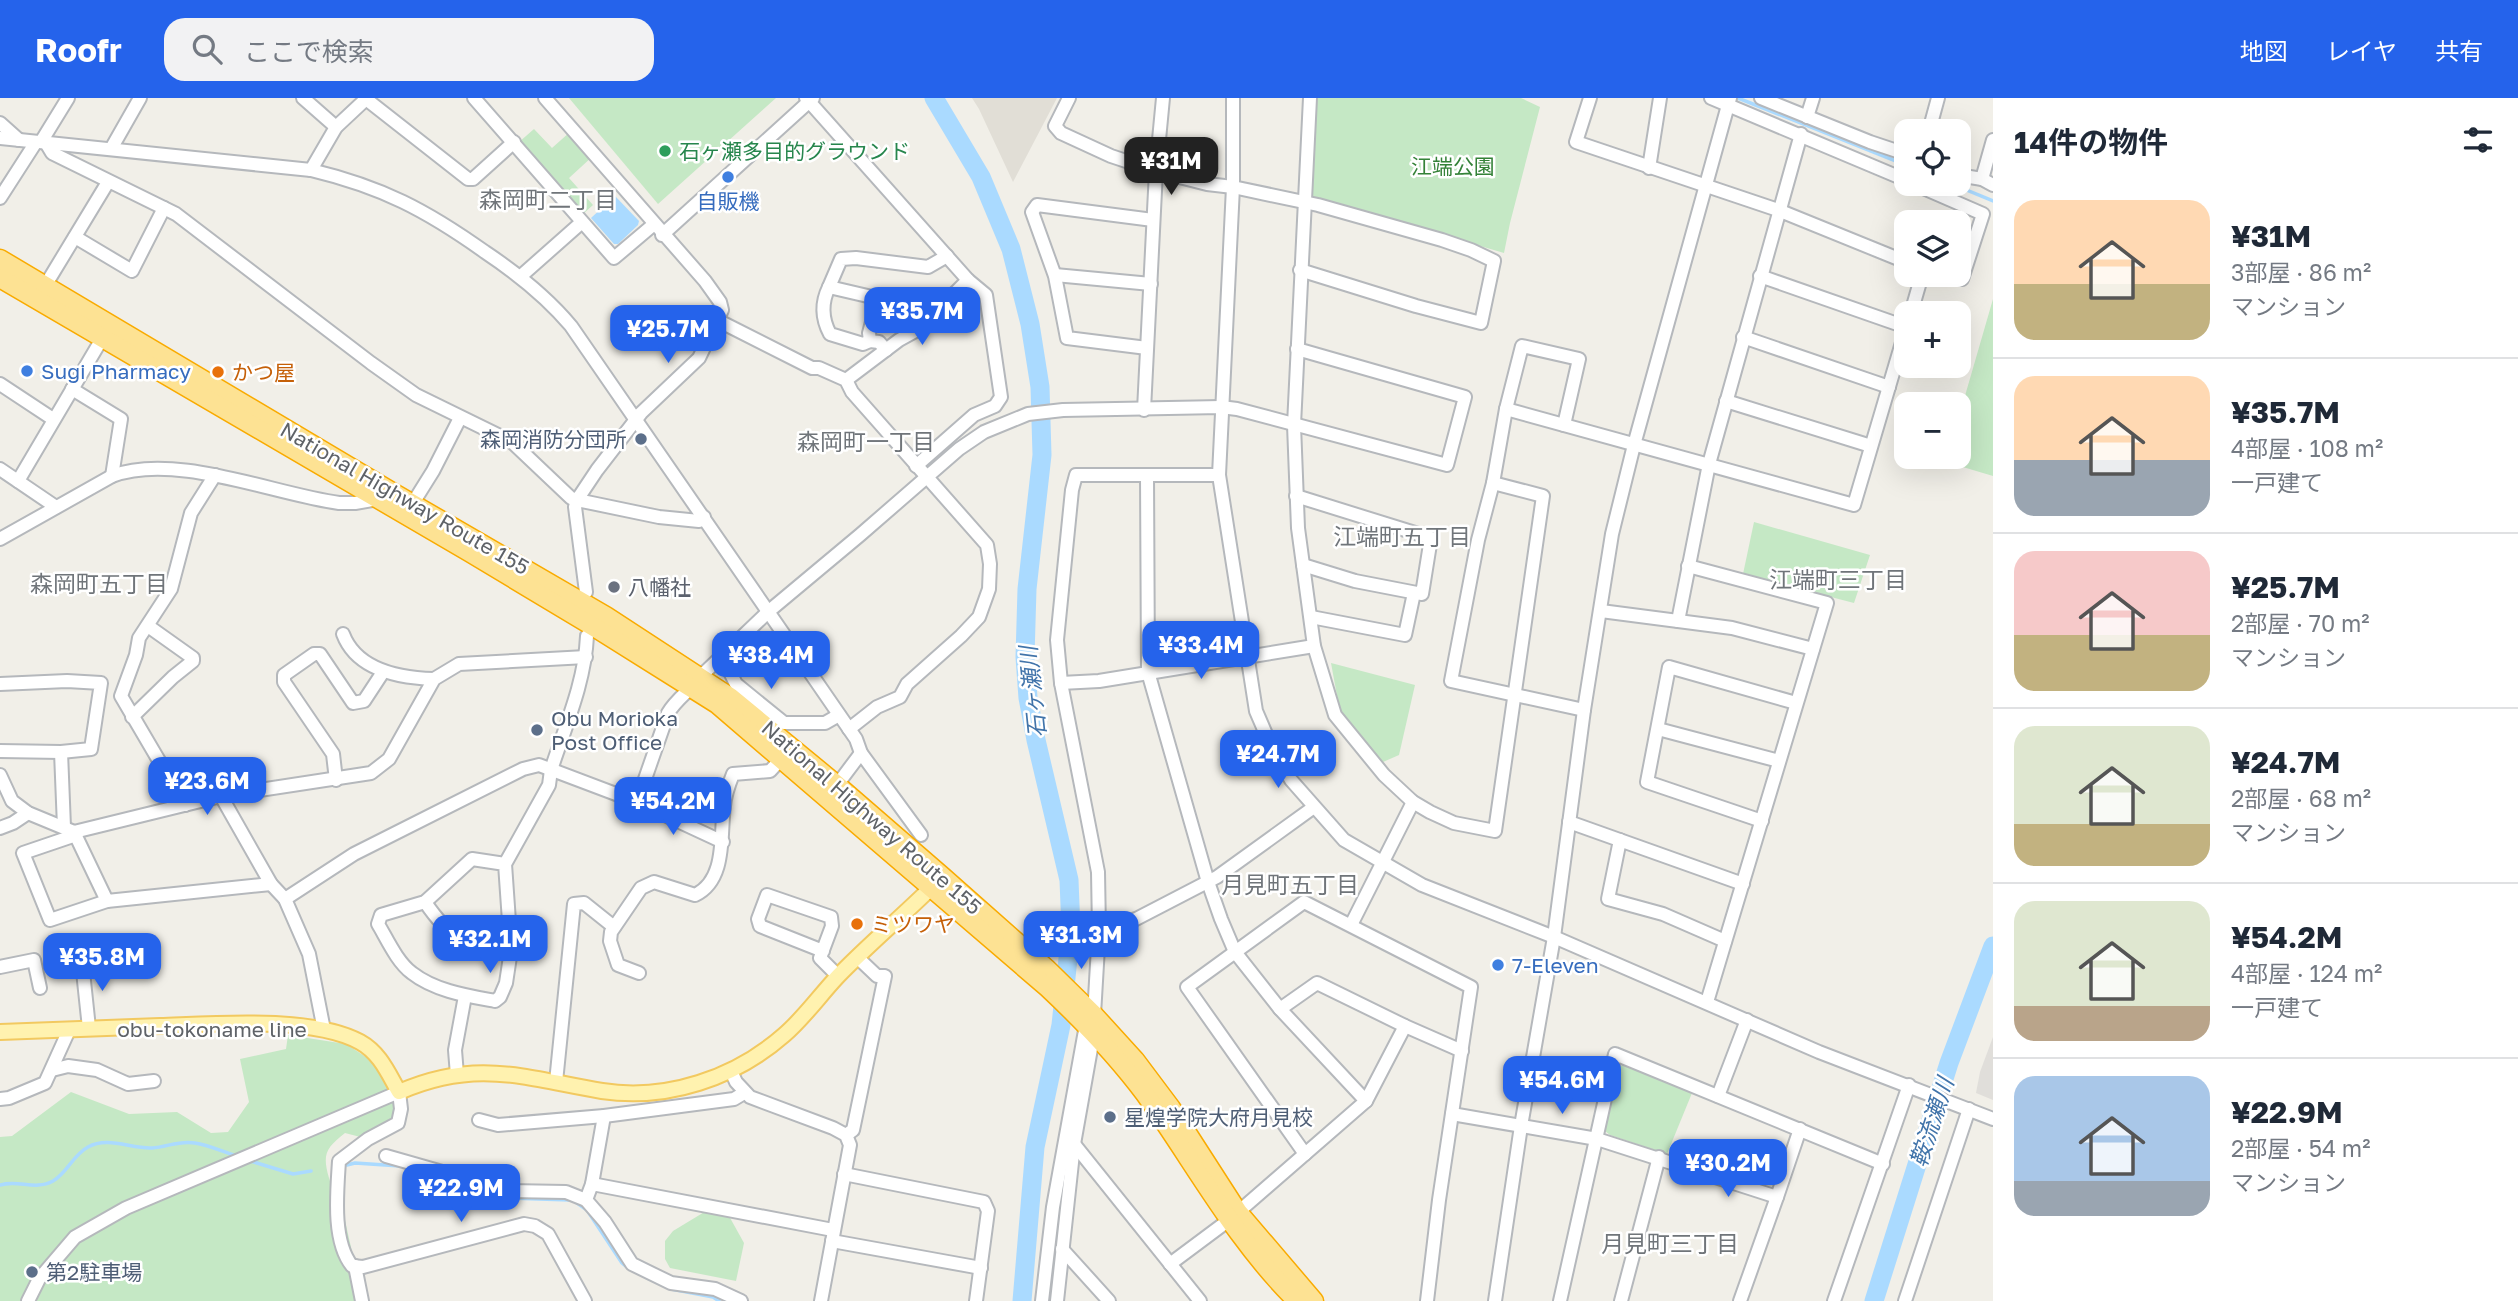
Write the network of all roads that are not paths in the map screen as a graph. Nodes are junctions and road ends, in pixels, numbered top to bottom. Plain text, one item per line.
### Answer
1 (68, 98) edge
2 (140, 98) edge
3 (303, 98) edge
4 (366, 98) edge
5 (474, 98) edge
6 (544, 98) edge
7 (1069, 98) edge
8 (1163, 98) edge
9 (1233, 98) edge
10 (1310, 98) edge
11 (1590, 98) edge
12 (1660, 98) edge
13 (1711, 98) edge
14 (1760, 98) edge
15 (1813, 98) edge
16 (1938, 98) edge
17 (809, 99) edge
18 (1729, 102) edge
19 (1807, 117) junction
20 (1932, 119) edge
21 (0, 123) edge
22 (336, 127) junction
23 (1801, 134) junction
24 (0, 138) edge
25 (19, 140) junction
26 (1993, 140) edge
27 (514, 142) junction
28 (41, 143) junction
29 (111, 149) junction
30 (1894, 149) edge
31 (1649, 167) junction
32 (311, 170) junction
33 (1156, 171) junction
34 (1894, 175) edge
35 (108, 182) junction
36 (1988, 182) edge
37 (1233, 187) junction
38 (1706, 187) junction
39 (1942, 196) edge
40 (0, 198) edge
41 (1303, 203) junction
42 (164, 208) junction
43 (1778, 210) junction
44 (1153, 220) junction
45 (582, 222) junction
46 (658, 230) junction
47 (75, 237) junction
48 (1971, 251) edge
49 (947, 256) junction
50 (1894, 257) edge
51 (0, 258) edge
52 (1300, 270) junction
53 (1055, 275) junction
54 (521, 276) junction
55 (1760, 276) junction
56 (0, 278) edge
57 (968, 280) junction
58 (1151, 284) junction
59 (45, 286) junction
60 (828, 287) junction
61 (717, 320) junction
62 (1894, 324) edge
63 (103, 337) junction
64 (1743, 337) junction
65 (870, 341) junction
66 (1147, 348) junction
67 (1297, 349) junction
68 (886, 350) junction
69 (1894, 370) edge
70 (846, 380) junction
71 (0, 384) edge
72 (1889, 387) junction
73 (72, 389) junction
74 (1726, 401) junction
75 (1221, 407) junction
76 (1506, 409) junction
77 (1144, 410) junction
78 (460, 418) junction
79 (53, 419) junction
80 (636, 419) junction
81 (1294, 425) junction
82 (1564, 425) junction
83 (1633, 445) junction
84 (1871, 446) junction
85 (1709, 464) junction
86 (916, 466) junction
87 (0, 469) edge
88 (215, 475) junction
89 (1147, 475) junction
90 (1219, 475) junction
91 (112, 476) junction
92 (926, 477) junction
93 (18, 481) junction
94 (1493, 483) junction
95 (1296, 496) junction
96 (378, 499) junction
97 (578, 500) junction
98 (413, 503) junction
99 (57, 507) junction
100 (704, 517) junction
101 (0, 538) edge
102 (1303, 565) junction
103 (1688, 566) junction
104 (586, 592) dead end
105 (1414, 593) junction
106 (769, 611) junction
107 (1601, 611) junction
108 (1311, 617) junction
109 (1678, 621) junction
110 (148, 626) junction
111 (343, 634) dead end
112 (587, 636) dead end
113 (1314, 646) junction
114 (1813, 649) junction
115 (725, 653) junction
116 (1248, 656) junction
117 (586, 657) junction
118 (383, 672) junction
119 (1148, 672) junction
120 (434, 679) junction
121 (697, 682) junction
122 (1061, 683) junction
123 (0, 684) edge
124 (1514, 697) junction
125 (1796, 703) junction
126 (1584, 710) junction
127 (839, 715) junction
128 (132, 717) junction
129 (849, 729) junction
130 (1658, 729) junction
131 (0, 751) edge
132 (61, 752) junction
133 (861, 753) junction
134 (782, 759) junction
135 (1779, 761) junction
136 (551, 770) junction
137 (0, 775) edge
138 (336, 780) junction
139 (837, 785) junction
140 (221, 796) junction
141 (637, 802) junction
142 (1413, 802) junction
143 (185, 805) junction
144 (1314, 807) junction
145 (28, 813) junction
146 (1762, 821) junction
147 (1569, 822) junction
148 (0, 828) edge
149 (71, 831) junction
150 (921, 835) dead end
151 (1620, 840) junction
152 (723, 842) junction
153 (505, 863) junction
154 (1383, 864) junction
155 (936, 882) junction
156 (1208, 882) junction
157 (271, 884) junction
158 (1743, 884) junction
159 (285, 899) junction
160 (107, 901) junction
161 (425, 902) junction
162 (1351, 925) junction
163 (614, 927) junction
164 (1099, 930) junction
165 (1554, 937) junction
166 (1725, 941) junction
167 (511, 950) junction
168 (823, 951) junction
169 (1235, 952) junction
170 (857, 957) junction
171 (82, 962) dead end
172 (0, 967) edge
173 (639, 973) dead end
174 (838, 976) junction
175 (40, 988) dead end
176 (465, 996) junction
177 (1707, 1002) junction
178 (1280, 1009) junction
179 (1087, 1019) junction
180 (1747, 1020) junction
181 (1405, 1026) junction
182 (89, 1028) junction
183 (69, 1030) junction
184 (324, 1030) junction
185 (0, 1032) edge
186 (1462, 1051) junction
187 (52, 1070) junction
188 (731, 1071) junction
189 (457, 1075) junction
190 (154, 1081) dead end
191 (555, 1082) junction
192 (1909, 1084) junction
193 (399, 1092) junction
194 (744, 1093) junction
195 (1718, 1096) junction
196 (0, 1099) edge
197 (1366, 1101) junction
198 (1969, 1109) junction
199 (1452, 1114) junction
200 (604, 1116) junction
201 (1993, 1119) edge
202 (479, 1120) dead end
203 (1521, 1126) junction
204 (1800, 1129) junction
205 (846, 1135) junction
206 (1597, 1139) junction
207 (1074, 1144) junction
208 (1305, 1154) junction
209 (386, 1156) dead end
210 (1659, 1157) junction
211 (1883, 1164) junction
212 (844, 1174) junction
213 (592, 1184) junction
214 (1777, 1197) junction
215 (586, 1200) junction
216 (1234, 1216) junction
217 (832, 1236) junction
218 (1062, 1249) junction
219 (1170, 1265) junction
220 (355, 1266) junction
221 (981, 1268) junction
222 (719, 1297) edge
223 (28, 1301) edge
224 (362, 1301) edge
225 (585, 1301) edge
226 (741, 1301) edge
227 (822, 1301) edge
228 (976, 1301) edge
229 (1042, 1301) edge
230 (1057, 1301) edge
231 (1109, 1301) edge
232 (1200, 1301) edge
233 (1297, 1301) edge
234 (1314, 1301) edge
235 (1427, 1301) edge
236 (1495, 1301) edge
237 (1560, 1301) edge
238 (1621, 1301) edge
239 (1740, 1301) edge
240 (1834, 1301) edge
241 (1905, 1301) edge

1 - 28 street
2 - 29 street
3 - 22 street
4 - 22 street
4 - 27 street
5 - 27 street
6 - 46 street
7 - 33 street
8 - 33 street
9 - 37 street
10 - 41 street
11 - 31 street
12 - 31 street
13 - 18 street
14 - 19 street
15 - 19 street
16 - 20 street
17 - 46 street
17 - 49 street
18 - 23 street
18 - 38 street
19 - 30 street
21 - 25 street
22 - 32 street
23 - 34 street
23 - 43 street
24 - 25 street
25 - 28 street
26 - 36 street
27 - 45 street
28 - 29 street
28 - 35 street
28 - 40 street
29 - 32 street
31 - 38 street
32 - 54 street
33 - 37 street
33 - 44 street
35 - 42 street
35 - 47 street
37 - 41 street
37 - 75 street
38 - 43 street
38 - 83 street
39 - 48 street
41 - 52 street
41 - 52 street
42 - 47 street
42 - 78 street
43 - 50 street
43 - 55 street
44 - 53 street
44 - 58 street
45 - 46 street
45 - 54 street
46 - 61 street
47 - 59 street
49 - 57 street
49 - 60 street
51 - 59 highway, National Highway Route 155
52 - 67 street
53 - 58 street
53 - 66 street
54 - 80 street
55 - 62 street
55 - 64 street
56 - 63 highway, National Highway Route 155
57 - 68 street
57 - 86 street
58 - 66 street
59 - 98 highway, National Highway Route 155
60 - 65 street
60 - 65 street
61 - 70 street
61 - 80 street
63 - 73 street
63 - 96 highway, National Highway Route 155
64 - 72 street
64 - 74 street
65 - 68 street
66 - 77 street
67 - 81 street
67 - 81 street
68 - 70 street
69 - 72 street
70 - 86 street
71 - 79 street
72 - 84 street
73 - 79 street
73 - 91 street
74 - 84 street
74 - 85 street
75 - 77 street
75 - 81 street
75 - 90 street
76 - 82 street
76 - 82 street
76 - 94 street
77 - 92 street
78 - 97 street
78 - 98 street
79 - 93 street
80 - 97 street
80 - 100 street
81 - 95 street
82 - 83 street
83 - 85 street
83 - 107 street
84 - 85 street
85 - 103 street
86 - 92 street
87 - 93 street
88 - 91 street
88 - 96 street
88 - 110 street
89 - 90 street
89 - 119 street
89 - 122 street
90 - 116 street
91 - 99 street
92 - 106 street
92 - 129 street
93 - 99 street
94 - 124 street
94 - 124 street
95 - 102 street
95 - 105 street
96 - 121 highway, National Highway Route 155
97 - 100 street
97 - 104 street
98 - 121 highway, National Highway Route 155
99 - 101 street
100 - 106 street
102 - 105 street
102 - 108 street
103 - 109 street
103 - 114 street
105 - 108 street
106 - 115 street
106 - 127 street
107 - 109 street
107 - 126 street
108 - 113 street
109 - 114 street
110 - 128 street
110 - 128 street
111 - 118 street
112 - 117 street
113 - 116 street
113 - 142 street
114 - 125 street
115 - 121 street
115 - 127 street
116 - 119 street
116 - 144 street
117 - 120 street
117 - 136 street
118 - 120 street
118 - 138 street
119 - 122 street
119 - 156 street
120 - 138 street
121 - 134 highway, National Highway Route 155
121 - 139 highway, National Highway Route 155
121 - 141 street
122 - 164 street
123 - 132 street
124 - 126 street
124 - 142 street
125 - 130 street
125 - 135 street
126 - 147 street
127 - 129 street
128 - 143 street
129 - 133 street
130 - 135 street
130 - 146 street
131 - 132 street
132 - 149 street
133 - 139 street
133 - 150 street
134 - 152 street
134 - 155 highway, National Highway Route 155
135 - 146 street
136 - 141 street
136 - 153 street
136 - 159 street
137 - 145 street
138 - 140 street
139 - 155 highway, National Highway Route 155
140 - 143 street
140 - 157 street
141 - 152 street
142 - 154 street
143 - 149 street
144 - 154 street
144 - 156 street
145 - 148 street
145 - 149 street
146 - 158 street
147 - 151 street
147 - 165 street
149 - 160 street
149 - 160 street
151 - 158 street
151 - 166 street
152 - 163 street
153 - 161 street
153 - 167 street
154 - 162 street
154 - 165 street
155 - 170 main road
155 - 179 highway, National Highway Route 155
155 - 179 highway, National Highway Route 155
156 - 164 street
156 - 169 street
157 - 159 street
157 - 160 street
158 - 166 street
159 - 184 street
161 - 167 street
161 - 176 street
162 - 169 street
162 - 186 street
163 - 173 street
163 - 191 street
164 - 179 street
165 - 177 street
165 - 203 street
166 - 177 street
167 - 176 street
168 - 168 street
168 - 174 street
169 - 178 street
169 - 208 street
170 - 174 main road
170 - 205 street
171 - 182 street
172 - 175 street
174 - 188 main road
176 - 189 street
177 - 180 street
178 - 181 street
178 - 197 street
179 - 207 street
179 - 216 highway, National Highway Route 155
179 - 229 street
180 - 192 street
180 - 195 street
181 - 186 street
181 - 197 street
182 - 183 main road, obu-tokoname line
182 - 184 main road, obu-tokoname line
183 - 185 main road, obu-tokoname line
183 - 187 street
184 - 193 main road, obu-tokoname line
186 - 199 street
187 - 190 street
187 - 196 street
188 - 191 main road
188 - 194 street
189 - 191 main road
189 - 193 main road
192 - 198 street
192 - 211 street
193 - 220 street
193 - 223 street
194 - 200 street
194 - 205 street
195 - 204 street
195 - 206 street
197 - 208 street
198 - 201 street
198 - 241 street
199 - 203 street
199 - 235 street
200 - 202 street
200 - 213 street
203 - 206 street
203 - 236 street
204 - 211 street
204 - 214 street
205 - 212 street
206 - 210 street
206 - 237 street
207 - 218 street
207 - 219 street
208 - 216 street
209 - 215 street
210 - 214 street
210 - 238 street
211 - 240 street
212 - 217 street
212 - 221 street
213 - 215 street
213 - 217 street
214 - 239 street
215 - 222 street
216 - 219 street
216 - 233 highway, National Highway Route 155
216 - 234 highway, National Highway Route 155
217 - 221 street
217 - 227 street
218 - 230 street
218 - 231 street
219 - 232 street
220 - 224 street
220 - 225 street
221 - 228 street
222 - 226 street

